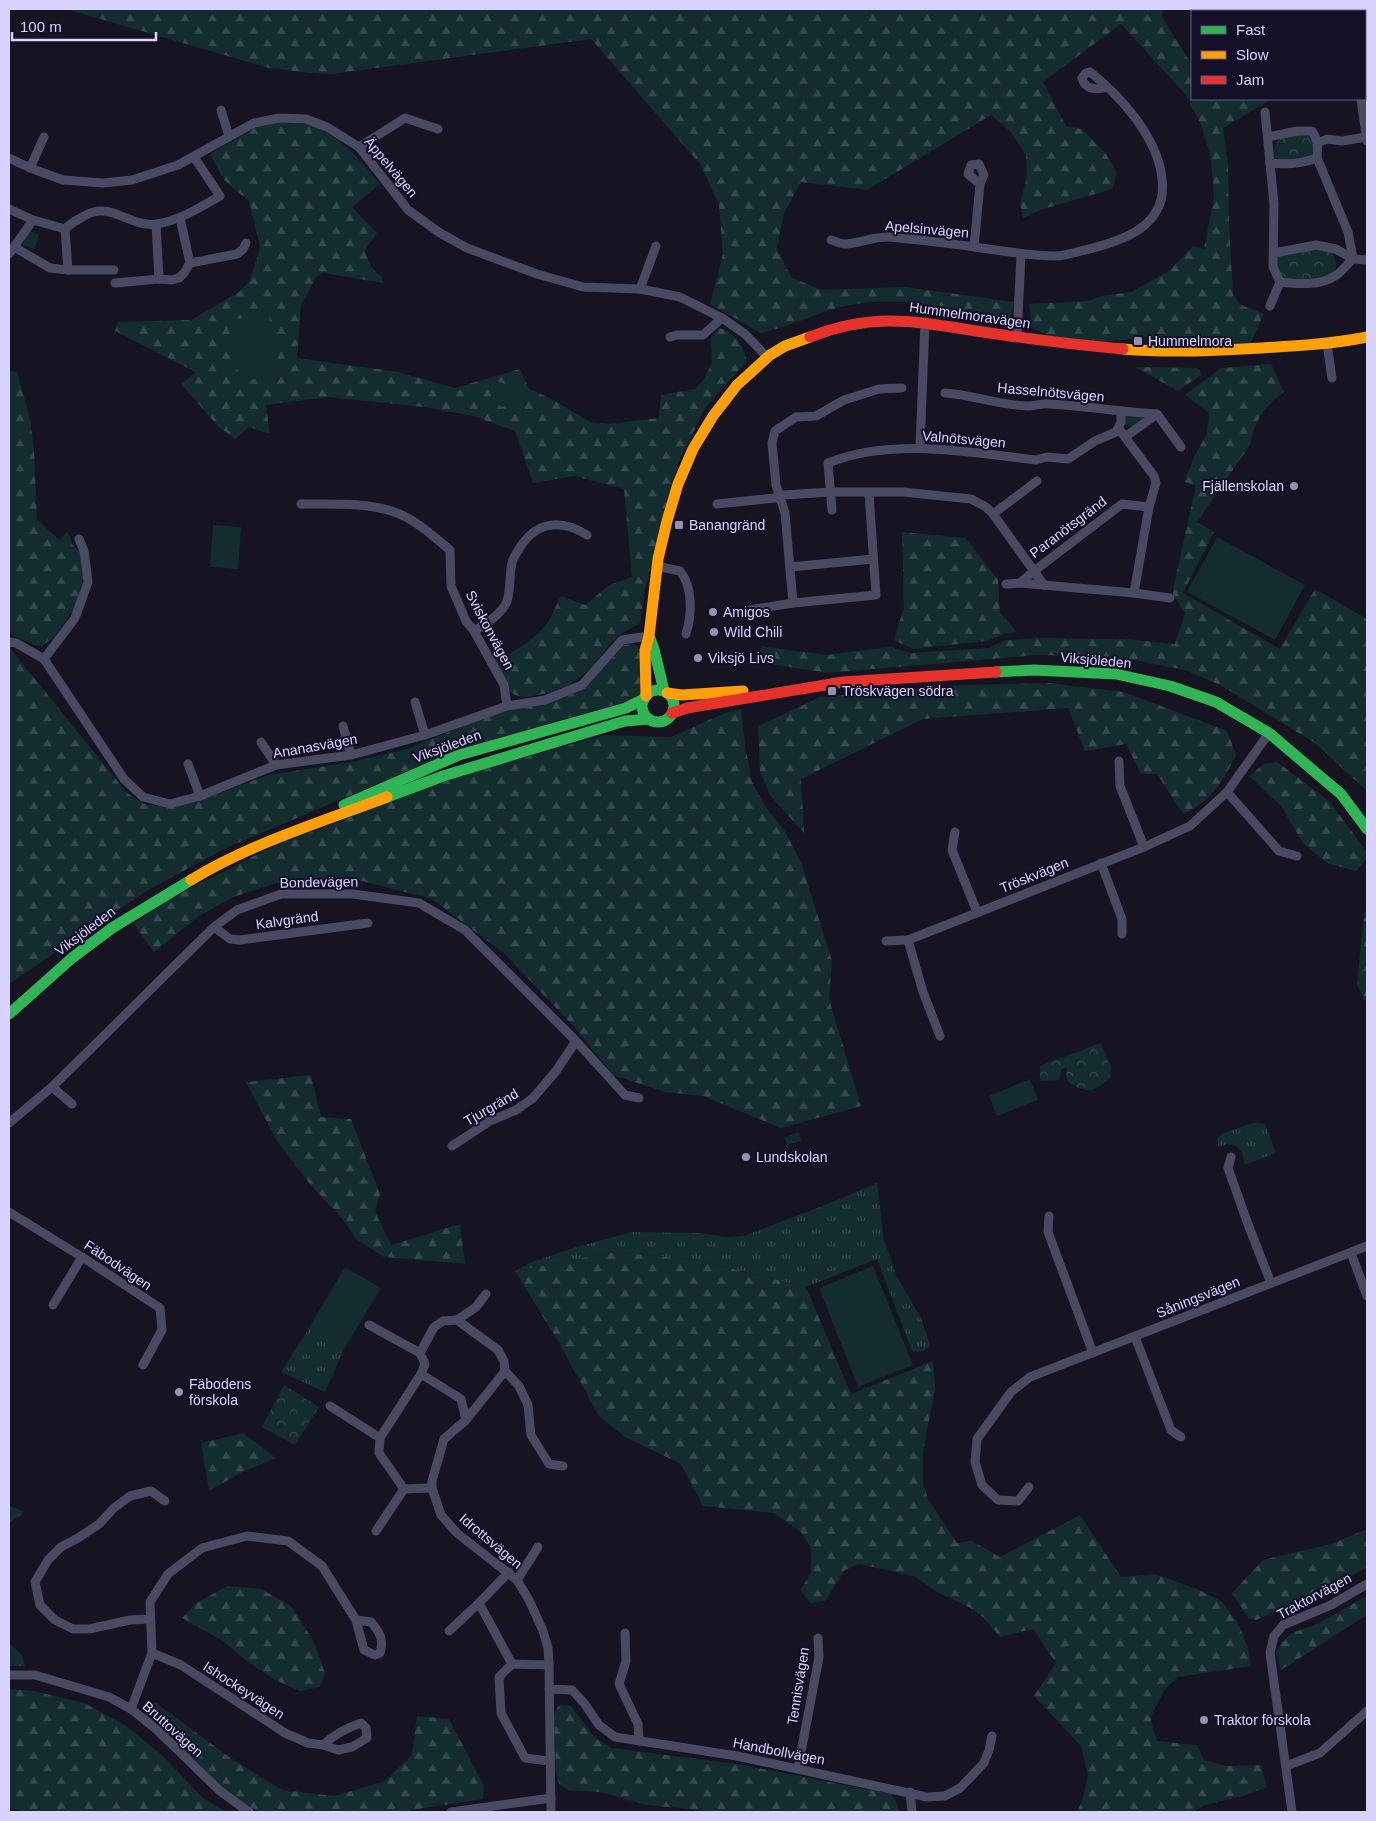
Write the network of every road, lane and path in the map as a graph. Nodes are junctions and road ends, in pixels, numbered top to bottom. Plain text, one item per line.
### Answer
1 (1107, 87) junction
2 (1361, 100) edge
3 (221, 110) dead end
4 (1266, 112) dead end
5 (438, 129) dead end
6 (229, 136) junction
7 (44, 137) dead end
8 (1268, 137) junction
9 (1367, 139) edge
10 (1318, 143) junction
11 (360, 147) junction
12 (194, 157) junction
13 (9, 158) edge
14 (1317, 158) junction
15 (1270, 163) junction
16 (971, 165) dead end
17 (30, 168) junction
18 (9, 209) edge
19 (180, 218) junction
20 (33, 220) junction
21 (156, 224) junction
22 (66, 229) junction
23 (831, 240) dead end
24 (246, 243) dead end
25 (656, 246) dead end
26 (974, 247) junction
27 (11, 251) edge
28 (1274, 253) junction
29 (1022, 255) junction
30 (1353, 259) junction
31 (1367, 260) edge
32 (190, 263) junction
33 (68, 270) junction
34 (114, 270) dead end
35 (159, 279) junction
36 (1280, 282) junction
37 (115, 283) dead end
38 (640, 289) junction
39 (1270, 306) dead end
40 (722, 318) junction
41 (925, 322) junction
42 (1017, 336) junction
43 (670, 337) dead end
44 (1367, 337) edge
45 (1327, 344) junction
46 (767, 357) junction
47 (1332, 378) dead end
48 (902, 388) dead end
49 (945, 393) dead end
50 (1121, 412) junction
51 (1157, 414) junction
52 (1119, 429) junction
53 (1125, 437) junction
54 (1181, 446) dead end
55 (920, 447) junction
56 (1037, 481) dead end
57 (831, 492) junction
58 (869, 493) junction
59 (780, 497) junction
60 (301, 504) dead end
61 (717, 504) dead end
62 (1148, 507) junction
63 (832, 510) dead end
64 (993, 514) junction
65 (588, 535) dead end
66 (79, 538) dead end
67 (873, 559) junction
68 (656, 566) junction
69 (790, 567) junction
70 (1034, 571) junction
71 (1020, 583) junction
72 (1006, 584) dead end
73 (1044, 586) junction
74 (1134, 593) junction
75 (1170, 598) dead end
76 (793, 603) junction
77 (749, 610) dead end
78 (474, 632) junction
79 (686, 634) dead end
80 (649, 636) junction
81 (9, 642) edge
82 (44, 659) junction
83 (801, 688) junction
84 (666, 692) junction
85 (645, 698) junction
86 (415, 702) dead end
87 (507, 706) junction
88 (672, 714) junction
89 (649, 719) junction
90 (343, 726) dead end
91 (1269, 733) junction
92 (425, 735) junction
93 (261, 742) dead end
94 (350, 755) junction
95 (1119, 762) dead end
96 (188, 764) dead end
97 (276, 765) junction
98 (1227, 792) junction
99 (200, 796) junction
100 (1367, 829) edge
101 (955, 832) dead end
102 (268, 842) junction
103 (1144, 848) junction
104 (1297, 856) dead end
105 (1101, 863) junction
106 (977, 912) junction
107 (368, 923) dead end
108 (214, 927) junction
109 (1122, 934) dead end
110 (908, 940) junction
111 (886, 941) dead end
112 (9, 1014) edge
113 (940, 1036) dead end
114 (576, 1041) junction
115 (52, 1087) junction
116 (639, 1098) dead end
117 (72, 1104) dead end
118 (9, 1124) edge
119 (452, 1146) dead end
120 (1231, 1157) dead end
121 (9, 1212) edge
122 (1049, 1216) dead end
123 (1367, 1246) edge
124 (1350, 1253) junction
125 (82, 1257) junction
126 (1271, 1283) junction
127 (486, 1294) dead end
128 (1367, 1296) edge
129 (52, 1305) dead end
130 (457, 1320) junction
131 (369, 1325) dead end
132 (1135, 1337) junction
133 (420, 1353) junction
134 (1093, 1353) junction
135 (143, 1365) dead end
136 (505, 1371) junction
137 (421, 1374) junction
138 (330, 1406) dead end
139 (466, 1420) junction
140 (1181, 1437) dead end
141 (380, 1438) junction
142 (563, 1466) dead end
143 (1029, 1487) dead end
144 (404, 1488) junction
145 (432, 1488) junction
146 (165, 1501) dead end
147 (376, 1531) dead end
148 (538, 1547) dead end
149 (508, 1572) junction
150 (517, 1580) junction
151 (1367, 1584) edge
152 (479, 1603) junction
153 (150, 1619) junction
154 (356, 1620) dead end
155 (448, 1631) dead end
156 (625, 1634) dead end
157 (818, 1638) dead end
158 (152, 1653) junction
159 (512, 1664) junction
160 (549, 1665) junction
161 (9, 1674) edge
162 (549, 1689) junction
163 (131, 1709) junction
164 (1367, 1711) edge
165 (992, 1736) dead end
166 (639, 1741) junction
167 (323, 1745) dead end
168 (549, 1761) junction
169 (1286, 1766) junction
170 (798, 1768) junction
171 (910, 1792) junction
172 (551, 1798) junction
173 (249, 1812) edge
174 (451, 1812) edge
175 (551, 1812) edge
176 (912, 1812) edge
177 (1292, 1812) edge

1 - 1 street, Apelsinvägen
1 - 29 street, Apelsinvägen
2 - 9 street
3 - 6 street
4 - 8 street
5 - 11 street
6 - 11 street, Äppelvägen
6 - 12 street, Äppelvägen
7 - 17 street
8 - 10 street
8 - 15 street
9 - 10 street
10 - 14 street
11 - 38 street, Äppelvägen
12 - 17 street, Äppelvägen
12 - 19 street
13 - 17 street, Äppelvägen
14 - 15 street
14 - 30 street
15 - 28 street
16 - 26 street
18 - 20 street
19 - 21 street
19 - 32 street
20 - 22 street
20 - 27 street
21 - 22 street
21 - 35 street
22 - 33 street
23 - 26 street, Apelsinvägen
24 - 32 street
25 - 38 street
26 - 29 street, Apelsinvägen
27 - 33 street
28 - 30 street
28 - 36 street
29 - 42 street
30 - 31 street
30 - 36 street
32 - 35 street
33 - 34 street
35 - 37 street
36 - 39 street
38 - 40 street, Äppelvägen
40 - 43 street
40 - 46 street, Äppelvägen
41 - 42 main road, Hummelmoravägen
41 - 46 main road, Hummelmoravägen
41 - 55 street
42 - 45 main road, Hummelmoravägen
44 - 45 main road, Hummelmoravägen
45 - 47 street
46 - 68 main road, Hummelmoravägen
48 - 59 street
49 - 50 street, Hasselnötsvägen
50 - 51 street, Hasselnötsvägen
50 - 52 street
51 - 53 street
51 - 54 street
52 - 53 street
52 - 55 street, Valnötsvägen
53 - 62 street
55 - 57 street, Valnötsvägen
56 - 64 street
57 - 58 street, Paranötsgränd
57 - 59 street, Paranötsgränd
57 - 63 street
58 - 64 street, Paranötsgränd
58 - 67 street
59 - 61 street, Paranötsgränd
59 - 69 street
60 - 78 street, Sviskonvägen
62 - 70 street, Paranötsgränd
62 - 74 street
64 - 70 street, Paranötsgränd
65 - 78 street
66 - 82 street
67 - 69 street
67 - 76 street
68 - 79 street
68 - 80 main road, Hummelmoravägen
69 - 76 street
70 - 71 street, Paranötsgränd
70 - 73 street, Paranötsgränd
71 - 72 street
71 - 73 street
73 - 74 street
74 - 75 street
76 - 77 street
78 - 87 street, Sviskonvägen
80 - 84 main road, Hummelmoravägen
80 - 85 main road, Hummelmoravägen
80 - 87 street, Ananasvägen
81 - 82 street, Ananasvägen
82 - 99 street, Ananasvägen
83 - 84 main road, Viksjöleden
83 - 88 main road, Viksjöleden
83 - 91 main road, Viksjöleden
84 - 85 main road
84 - 88 main road
85 - 89 main road
85 - 102 main road, Viksjöleden
86 - 92 street
87 - 92 street, Ananasvägen
88 - 89 main road
89 - 102 main road, Viksjöleden
90 - 94 street
91 - 98 street, Tröskvägen
91 - 100 main road, Viksjöleden
92 - 94 street, Ananasvägen
93 - 97 street
94 - 97 street, Ananasvägen
95 - 103 street
96 - 99 street
97 - 99 street, Ananasvägen
98 - 103 street, Tröskvägen
98 - 104 street
101 - 106 street
102 - 112 main road, Viksjöleden
103 - 105 street, Tröskvägen
105 - 106 street, Tröskvägen
105 - 109 street
106 - 110 street, Tröskvägen
107 - 108 street, Kalvgränd
108 - 114 street, Bondevägen
108 - 115 street, Bondevägen
110 - 111 street, Tröskvägen
110 - 113 street
114 - 116 street, Bondevägen
114 - 119 street, Tjurgränd
115 - 117 street
115 - 118 street, Bondevägen
120 - 126 street
121 - 125 street, Fäbodvägen
122 - 134 street
123 - 124 street, Såningsvägen
124 - 126 street, Såningsvägen
124 - 128 street
125 - 129 street
125 - 135 street, Fäbodvägen
126 - 132 street, Såningsvägen
127 - 130 street
130 - 133 street
130 - 136 street
131 - 133 street
132 - 134 street, Såningsvägen
132 - 140 street
133 - 137 street
134 - 143 street, Såningsvägen
136 - 139 street, Idrottsvägen
136 - 142 street
137 - 139 street
137 - 141 street
138 - 141 street
139 - 145 street, Idrottsvägen
141 - 144 street
144 - 145 street
144 - 147 street
145 - 149 street, Idrottsvägen
146 - 153 street
148 - 150 street
149 - 150 street, Idrottsvägen
149 - 152 street
150 - 160 street, Idrottsvägen
151 - 169 street, Traktorvägen
152 - 155 street
152 - 159 street
153 - 154 street
153 - 158 street
156 - 166 street
157 - 170 street, Tennisvägen
158 - 163 street
158 - 167 street, Ishockeyvägen
159 - 160 street
159 - 168 street
160 - 162 street, Idrottsvägen
161 - 163 street, Bruttovägen
162 - 166 street, Handbollvägen
162 - 168 street, Idrottsvägen
163 - 173 street, Bruttovägen
164 - 169 street
165 - 171 street, Handbollvägen
166 - 170 street, Handbollvägen
168 - 172 street, Idrottsvägen
169 - 177 street, Traktorvägen
170 - 171 street, Handbollvägen
171 - 176 street
172 - 174 street
172 - 175 street, Idrottsvägen

